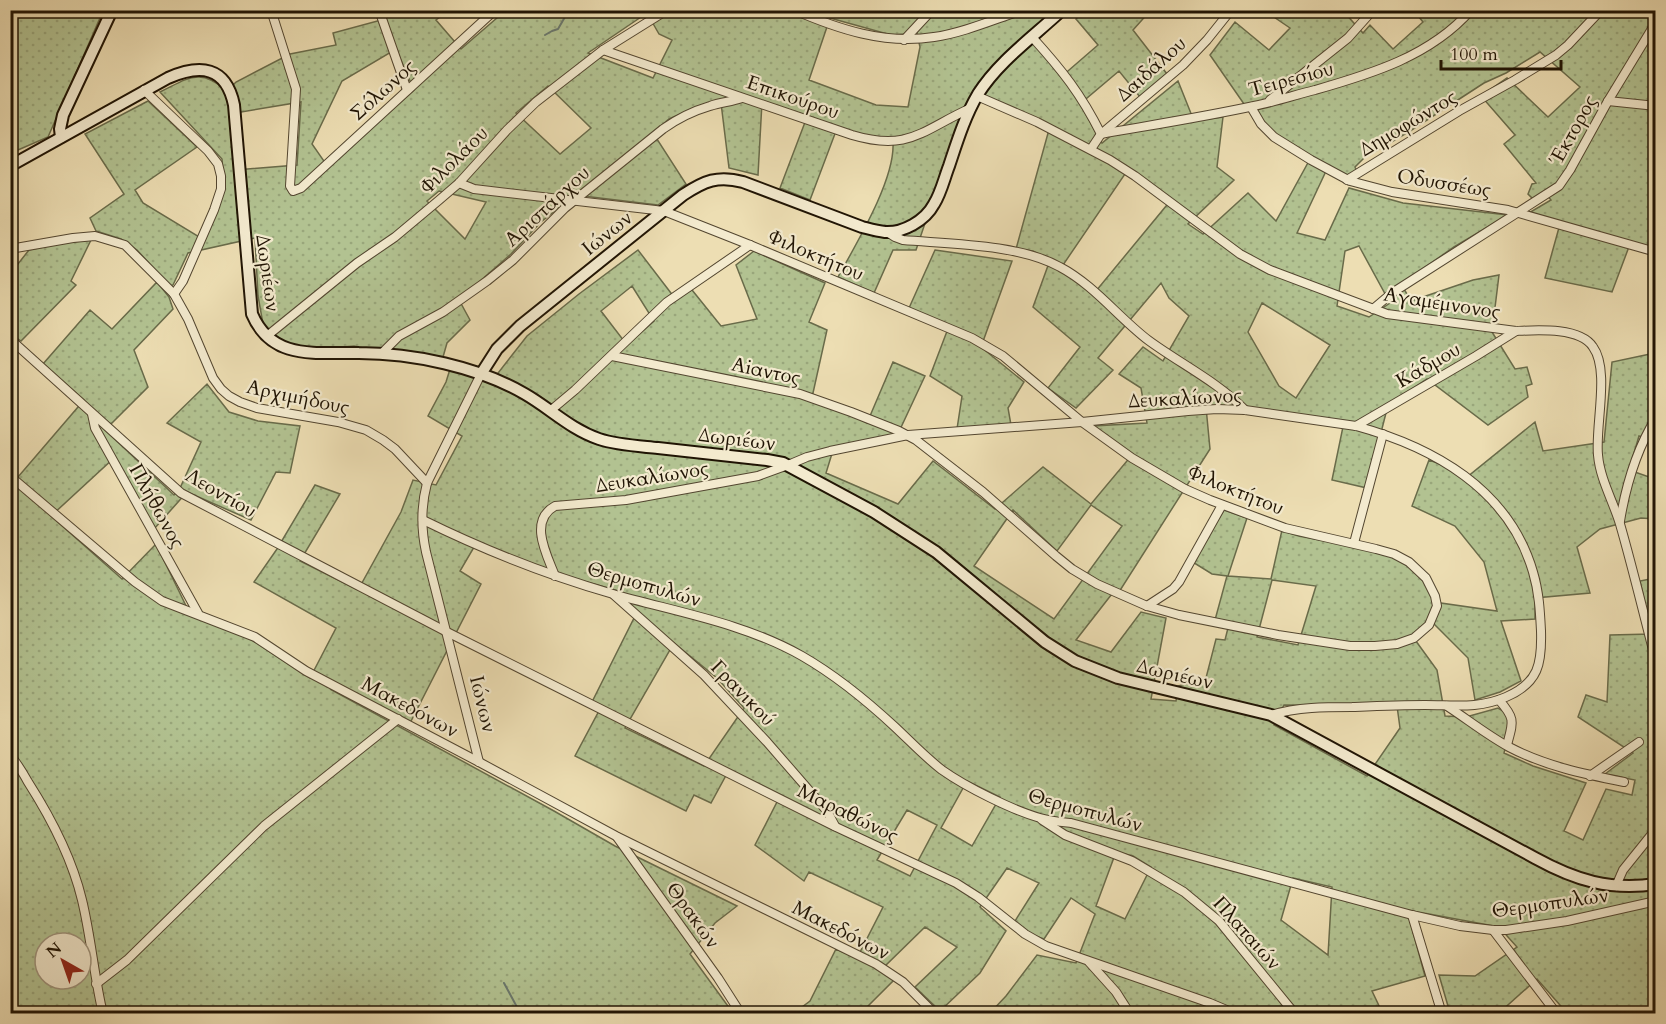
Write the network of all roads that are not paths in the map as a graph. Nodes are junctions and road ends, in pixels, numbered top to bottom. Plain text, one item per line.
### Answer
1 (112, 10) edge
2 (271, 10) edge
3 (380, 10) edge
4 (667, 10) edge
5 (794, 10) edge
6 (932, 10) edge
7 (1023, 10) edge
8 (1062, 10) edge
9 (1231, 10) edge
10 (1373, 10) edge
11 (1471, 10) edge
12 (1601, 10) edge
13 (494, 11) edge
14 (1655, 25) edge
15 (1032, 37) junction
16 (904, 40) junction
17 (603, 50) junction
18 (144, 90) junction
19 (407, 90) junction
20 (977, 96) junction
21 (742, 98) junction
22 (1608, 101) junction
23 (1267, 103) junction
24 (1656, 106) edge
25 (1251, 107) junction
26 (971, 108) junction
27 (1101, 134) junction
28 (61, 137) junction
29 (1091, 149) junction
30 (10, 166) edge
31 (1347, 180) junction
32 (459, 183) junction
33 (574, 200) junction
34 (664, 211) junction
35 (1517, 212) junction
36 (887, 232) junction
37 (750, 245) junction
38 (10, 249) edge
39 (1656, 252) edge
40 (174, 294) junction
41 (1372, 309) junction
42 (1516, 331) junction
43 (267, 336) junction
44 (10, 339) edge
45 (382, 353) junction
46 (612, 356) junction
47 (481, 374) junction
48 (1245, 410) junction
49 (550, 411) junction
50 (92, 412) junction
51 (1656, 418) edge
52 (1082, 422) junction
53 (1356, 426) junction
54 (1383, 434) junction
55 (908, 435) junction
56 (788, 465) junction
57 (10, 476) edge
58 (427, 483) junction
59 (1222, 505) junction
60 (423, 520) junction
61 (1619, 523) junction
62 (1354, 543) junction
63 (555, 576) junction
64 (612, 594) junction
65 (1147, 606) junction
66 (198, 614) junction
67 (447, 632) junction
68 (1656, 661) edge
69 (1499, 700) junction
70 (1445, 705) junction
71 (1271, 715) junction
72 (398, 719) junction
73 (1639, 742) dead end
74 (1507, 746) junction
75 (10, 755) edge
76 (478, 762) junction
77 (1590, 776) junction
78 (1624, 782) dead end
79 (1040, 819) junction
80 (836, 827) junction
81 (1656, 829) edge
82 (616, 836) junction
83 (1656, 884) edge
84 (1616, 886) junction
85 (1656, 901) edge
86 (1412, 915) junction
87 (1493, 930) junction
88 (1088, 961) junction
89 (96, 984) junction
90 (103, 1014) edge
91 (741, 1014) edge
92 (935, 1014) edge
93 (1130, 1014) edge
94 (1236, 1014) edge
95 (1295, 1014) edge
96 (1442, 1014) edge
97 (1557, 1014) edge

1 - 28 street
2 - 19 street, Σόλωνος
3 - 19 street
4 - 17 street, Φιλολάου
5 - 16 street
6 - 16 street
7 - 16 street
8 - 15 street
9 - 27 street, Δαιδάλου
10 - 23 street
11 - 23 street, Τειρεσίου
12 - 31 street, Δημοφώντος
13 - 19 street, Σόλωνος
14 - 22 street, Έκτορος
15 - 20 street
15 - 27 street
17 - 21 street, Επικούρου
17 - 32 street, Φιλολάου
18 - 28 street, Δωριέων
18 - 40 street
18 - 43 street, Δωριέων
20 - 26 street
20 - 29 street, Αγαμέμνονος
21 - 26 street, Επικούρου
21 - 33 street, Αριστάρχου
22 - 24 street
22 - 35 street, Έκτορος
23 - 25 street, Τειρεσίου
25 - 27 street, Τειρεσίου
25 - 31 street, Οδυσσέως
26 - 36 street
27 - 29 street, Δαιδάλου
28 - 30 street, Δωριέων
29 - 41 street, Αγαμέμνονος
31 - 35 street, Οδυσσέως
32 - 33 street, Φιλοκτήτου
32 - 43 street, Φιλολάου
33 - 34 street, Φιλοκτήτου
33 - 45 street, Αριστάρχου
34 - 36 street, Ιώνων
34 - 37 street, Φιλοκτήτου
34 - 47 street, Ιώνων
35 - 39 street, Οδυσσέως
35 - 41 street, Έκτορος
36 - 48 street
37 - 46 street
37 - 52 street, Φιλοκτήτου
38 - 40 street, Αρχιμήδους
40 - 58 street, Αρχιμήδους
41 - 42 street, Αγαμέμνονος
42 - 53 street, Κάδμου
42 - 61 street, Αγαμέμνονος
43 - 45 street, Δωριέων
44 - 50 street, Λεοντίου
45 - 47 street, Δωριέων
46 - 49 street
46 - 55 street, Aiαντος
47 - 49 street, Δωριέων
47 - 58 street, Ιώνων
48 - 52 street, Δευκαλίωνος
48 - 53 street, Δευκαλίωνος
49 - 56 street, Δωριέων
50 - 66 street, Πλήθωνος
50 - 67 street, Λεοντίου
51 - 61 street
52 - 55 street, Δευκαλίωνος
52 - 59 street, Φιλοκτήτου
53 - 54 street, Δευκαλίωνος
54 - 62 street
54 - 69 street, Δευκαλίωνος
55 - 56 street, Δευκαλίωνος
55 - 65 street, Φιλοκτήτου
56 - 63 street, Δευκαλίωνος
56 - 71 street, Δωριέων
57 - 66 street, Μακεδόνων
58 - 60 street, Ιώνων
59 - 62 street, Φιλοκτήτου
59 - 65 street
60 - 63 street, Θερμοπυλών
60 - 67 street, Ιώνων
61 - 68 street, Αγαμέμνονος
62 - 65 street, Φιλοκτήτου
63 - 64 street, Θερμοπυλών
64 - 79 street, Θερμοπυλών
64 - 80 street, Γρανικού
66 - 72 street, Μακεδόνων
67 - 76 street, Ιώνων
67 - 80 street, Μαραθώνος
69 - 70 street, Δευκαλίωνος
69 - 74 street
70 - 71 street, Δευκαλίωνος
70 - 74 street
71 - 84 street, Δωριέων
72 - 76 street, Μακεδόνων
72 - 89 street
73 - 77 street
74 - 77 street
75 - 89 street
76 - 82 street, Μακεδόνων
77 - 78 street
79 - 86 street, Θερμοπυλών
79 - 95 street, Πλαταιών
80 - 88 street, Μαραθώνος
81 - 84 street
82 - 91 street, Θρακών
82 - 92 street, Μακεδόνων
83 - 84 street, Δωριέων
85 - 87 street, Θερμοπυλών
86 - 87 street, Θερμοπυλών
86 - 96 street
87 - 97 street
88 - 93 street
88 - 94 street, Μαραθώνος
89 - 90 street

